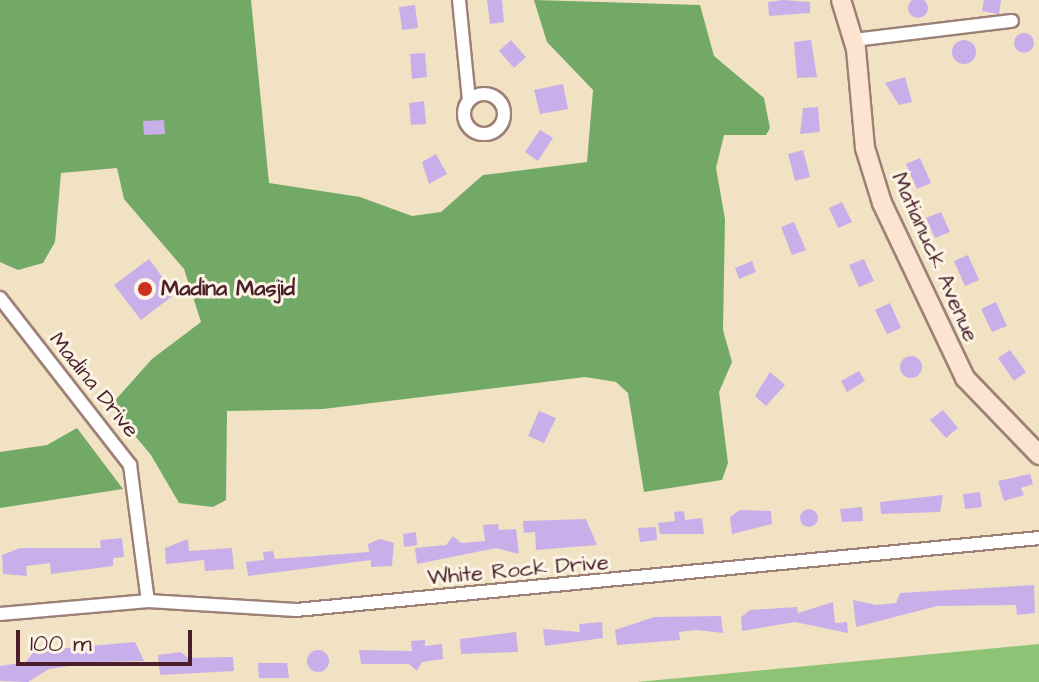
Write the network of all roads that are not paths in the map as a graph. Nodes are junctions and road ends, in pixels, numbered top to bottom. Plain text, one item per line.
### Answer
1 (459, 0) edge
2 (841, 0) edge
3 (1012, 21) dead end
4 (854, 40) junction
5 (469, 100) dead end
6 (0, 298) edge
7 (1039, 455) edge
8 (1039, 538) edge
9 (148, 601) junction
10 (0, 614) edge

1 - 5 street
2 - 4 street, Matianuck Avenue
3 - 4 street
4 - 7 street, Matianuck Avenue
6 - 9 street, Madina Drive
8 - 9 street, White Rock Drive
9 - 10 street, White Rock Drive

